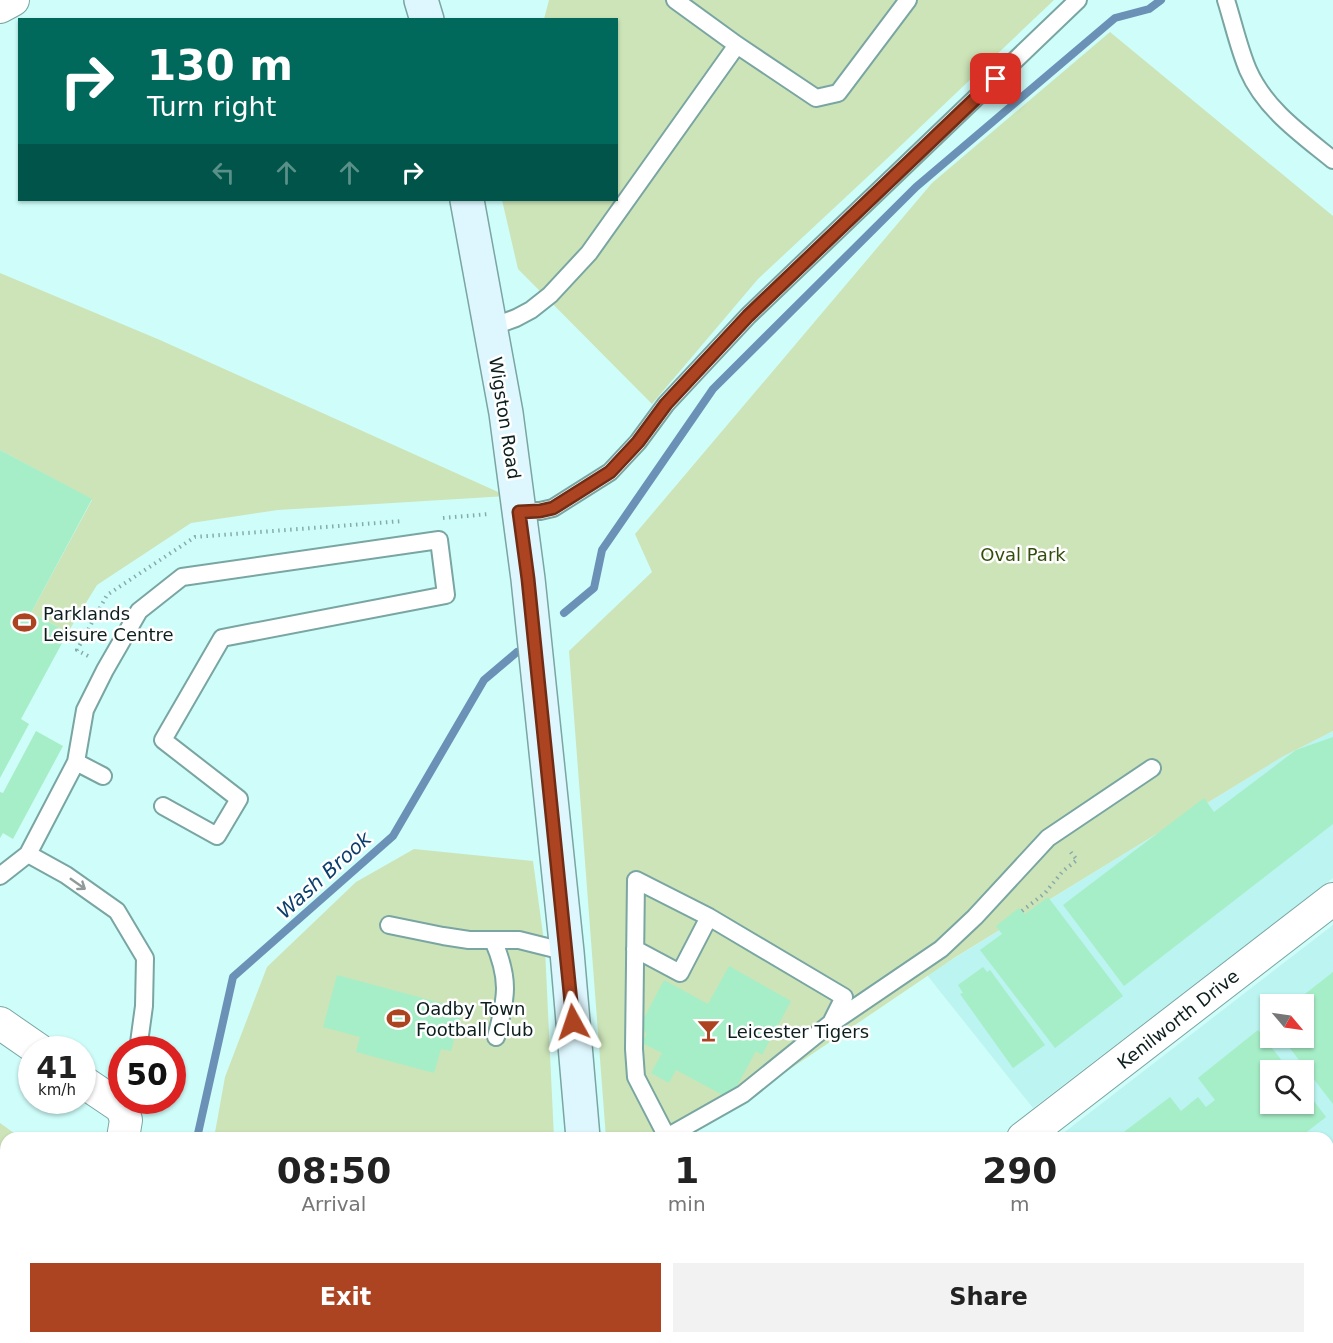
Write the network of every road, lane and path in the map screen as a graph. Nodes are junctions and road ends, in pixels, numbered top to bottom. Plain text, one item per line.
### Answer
1 (13, 0) edge
2 (421, 0) edge
3 (675, 0) edge
4 (908, 0) edge
5 (1078, 0) edge
6 (1226, 0) edge
7 (0, 7) edge
8 (426, 18) edge
9 (737, 45) junction
10 (1333, 160) edge
11 (468, 201) edge
12 (491, 327) junction
13 (519, 512) junction
14 (438, 518) dead end
15 (404, 521) dead end
16 (97, 662) dead end
17 (76, 762) junction
18 (1152, 768) dead end
19 (103, 776) dead end
20 (163, 806) dead end
21 (1056, 832) junction
22 (28, 854) junction
23 (0, 876) edge
24 (1333, 899) edge
25 (1022, 911) dead end
26 (709, 917) junction
27 (389, 925) dead end
28 (493, 939) junction
29 (635, 949) junction
30 (567, 952) junction
31 (0, 1023) edge
32 (831, 1023) junction
33 (19, 1036) edge
34 (140, 1036) edge
35 (496, 1037) dead end
36 (96, 1092) edge
37 (125, 1116) edge
38 (582, 1132) edge
39 (663, 1132) edge
40 (676, 1132) edge
41 (1031, 1132) edge

1 - 7 street
2 - 8 main road
3 - 9 lane
4 - 9 lane
5 - 13 lane
6 - 10 lane
9 - 12 lane
11 - 12 main road, Wigston Road
12 - 13 main road, Wigston Road
13 - 14 path
13 - 30 main road, Wigston Road
15 - 16 path
17 - 19 lane
17 - 20 lane
17 - 22 lane
18 - 21 lane
21 - 25 path
21 - 32 lane
22 - 23 lane
22 -> 34 lane
24 - 41 street, Kenilworth Drive
26 - 29 lane
26 - 29 lane
26 - 32 lane
27 - 28 lane
28 - 30 lane
28 - 35 lane
29 - 39 lane
30 - 38 main road, Wigston Road
31 - 33 street
32 - 40 lane
36 - 37 street

